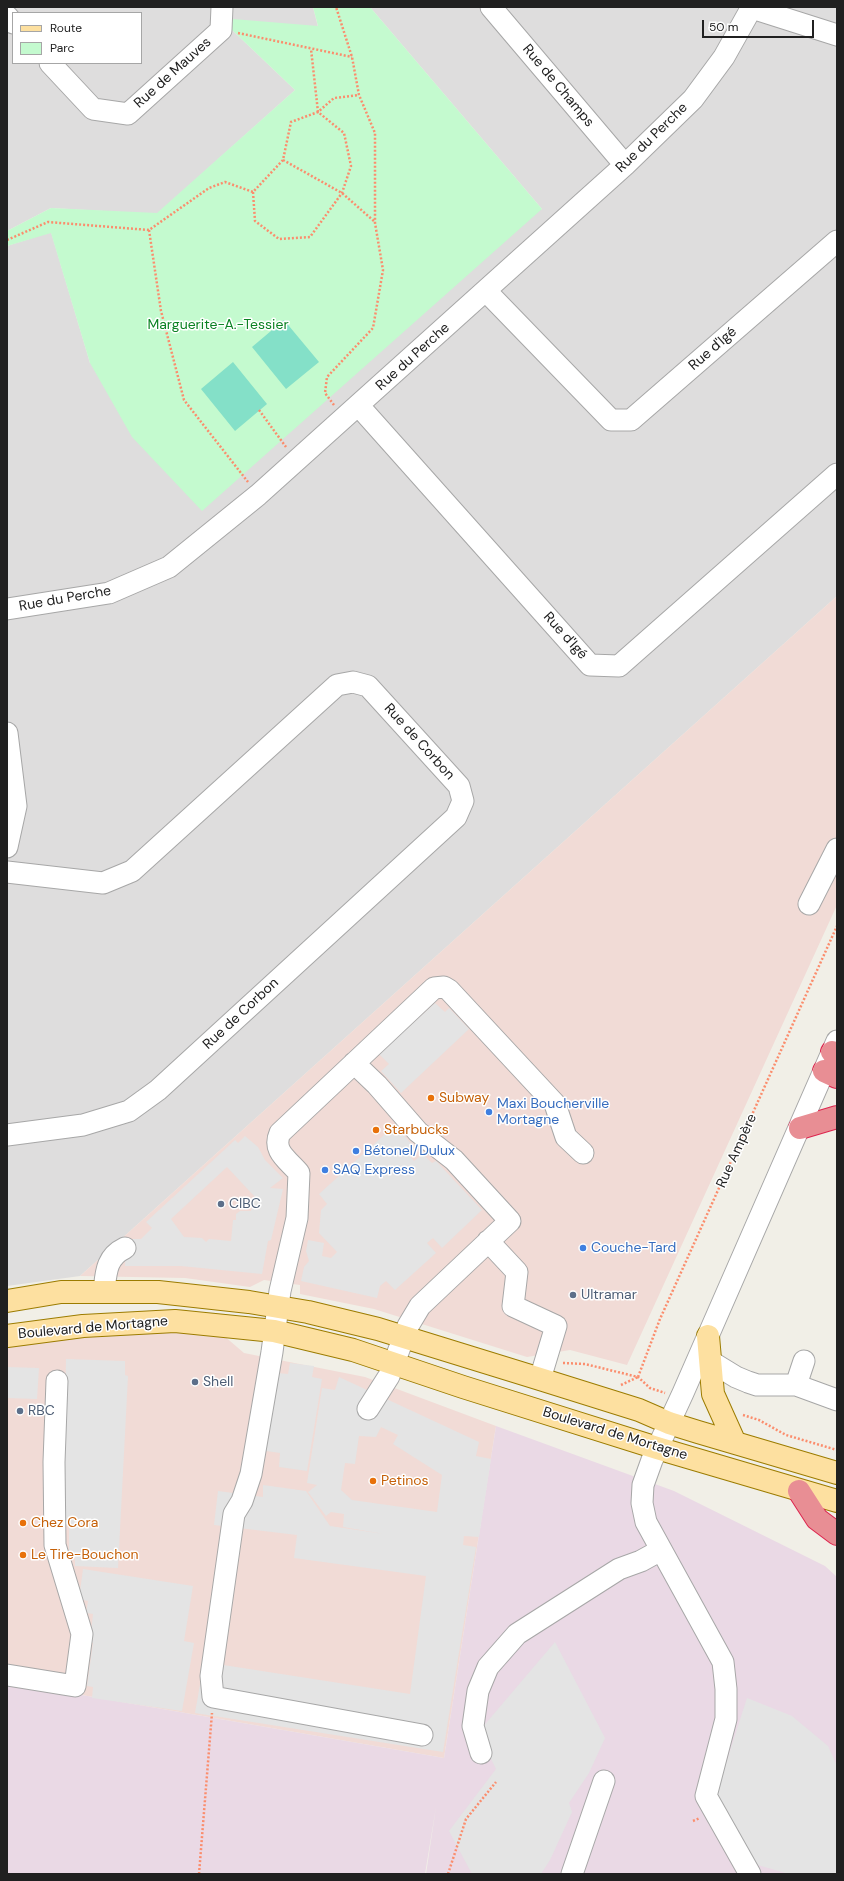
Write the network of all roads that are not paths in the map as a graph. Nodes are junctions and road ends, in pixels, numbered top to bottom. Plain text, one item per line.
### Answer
1 (222, 7) edge
2 (752, 7) edge
3 (500, 10) edge
4 (837, 35) edge
5 (51, 64) edge
6 (625, 165) junction
7 (837, 241) edge
8 (486, 291) junction
9 (351, 411) junction
10 (837, 474) edge
11 (7, 608) edge
12 (7, 733) edge
13 (11, 807) edge
14 (7, 847) edge
15 (837, 849) edge
16 (7, 872) edge
17 (809, 904) dead end
18 (833, 1059) edge
19 (354, 1063) junction
20 (837, 1118) edge
21 (800, 1128) junction
22 (7, 1135) edge
23 (583, 1153) dead end
24 (488, 1241) junction
25 (125, 1248) dead end
26 (104, 1291) junction
27 (7, 1301) edge
28 (277, 1306) junction
29 (274, 1331) junction
30 (7, 1336) edge
31 (404, 1337) junction
32 (706, 1350) junction
33 (804, 1362) dead end
34 (394, 1363) junction
35 (540, 1379) junction
36 (57, 1381) dead end
37 (796, 1385) junction
38 (837, 1400) edge
39 (368, 1409) dead end
40 (669, 1423) junction
41 (735, 1442) junction
42 (657, 1448) junction
43 (837, 1474) edge
44 (799, 1491) junction
45 (837, 1501) edge
46 (837, 1534) edge
47 (661, 1550) junction
48 (7, 1675) edge
49 (422, 1735) dead end
50 (481, 1753) dead end
51 (604, 1781) dead end
52 (572, 1874) edge
53 (750, 1874) edge

1 - 5 street, Rue de Mauves
2 - 4 street
2 - 6 street, Rue du Perche
3 - 6 street, Rue de Champs
6 - 8 street, Rue du Perche
7 - 8 street, Rue d'Igé
8 - 9 street, Rue du Perche
9 - 10 street, Rue d'Igé
9 - 11 street, Rue du Perche
12 - 13 street
13 - 14 street
15 - 17 street
16 - 22 street, Rue de Corbon
18 - 21 street
19 - 23 street
19 - 24 street
19 - 28 street
20 - 21 highway
21 - 32 street
24 - 31 street
24 - 35 street
25 - 26 street
26 - 27 main road, Boulevard de Mortagne
26 - 28 main road, Boulevard de Mortagne
28 - 29 street
28 - 31 main road, Boulevard de Mortagne
29 - 30 main road, Boulevard de Mortagne
29 - 34 main road, Boulevard de Mortagne
29 - 49 street
31 - 34 street
31 - 35 main road, Boulevard de Mortagne
32 - 37 street
32 - 40 street
32 - 41 main road
33 - 37 street
34 - 39 street
34 - 42 main road, Boulevard de Mortagne
35 - 40 main road, Boulevard de Mortagne
36 - 48 street
37 - 38 street
40 - 41 main road, Boulevard de Mortagne
40 - 42 street
41 - 43 main road, Boulevard de Mortagne
42 - 44 main road, Boulevard de Mortagne
42 - 47 street
44 - 45 main road, Boulevard de Mortagne
44 - 46 highway
47 - 50 street
47 - 53 street
51 - 52 street

